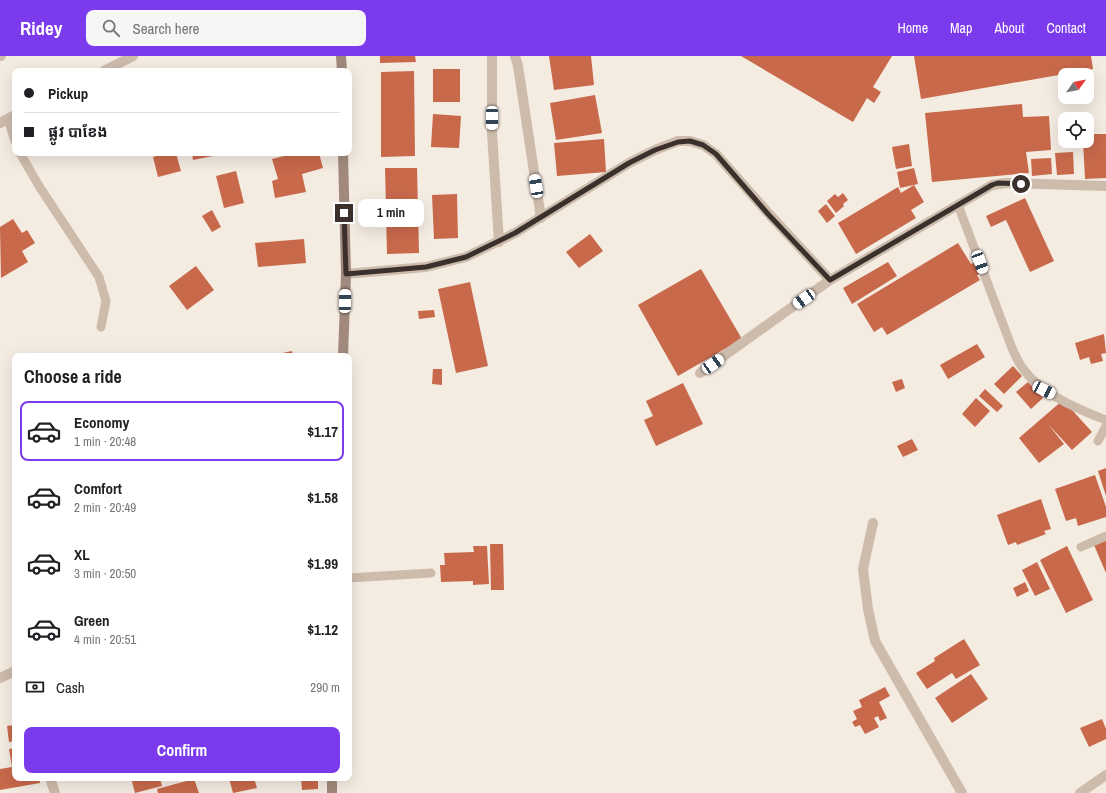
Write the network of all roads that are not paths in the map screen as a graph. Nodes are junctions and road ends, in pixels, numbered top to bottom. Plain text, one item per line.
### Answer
1 (133, 56) edge
2 (341, 56) edge
3 (492, 56) edge
4 (515, 56) edge
5 (110, 68) edge
6 (342, 68) edge
7 (8, 119) edge
8 (12, 132) edge
9 (22, 156) edge
10 (343, 156) edge
11 (1106, 186) edge
12 (958, 205) junction
13 (541, 218) junction
14 (499, 242) junction
15 (346, 274) junction
16 (830, 280) junction
17 (101, 328) dead end
18 (343, 353) edge
19 (700, 373) dead end
20 (1106, 420) edge
21 (1106, 426) edge
22 (1098, 441) dead end
23 (873, 523) dead end
24 (1106, 536) edge
25 (1081, 547) dead end
26 (431, 573) dead end
27 (352, 578) edge
28 (12, 672) edge
29 (0, 678) edge
30 (1106, 775) edge
31 (51, 781) edge
32 (332, 781) edge
33 (55, 793) edge
34 (332, 793) edge
35 (962, 793) edge
36 (1080, 793) edge

1 - 5 street
2 - 6 street
3 - 14 street
4 - 13 street
7 - 8 lane
9 - 17 lane
10 - 15 street
11 - 12 street
12 - 16 street
12 - 20 lane
13 - 14 street
13 - 16 street
14 - 15 street
15 - 18 street
16 - 19 street
21 - 22 lane
23 - 35 street
24 - 25 lane
26 - 27 lane
28 - 29 street
30 - 36 street
31 - 33 street
32 - 34 street

